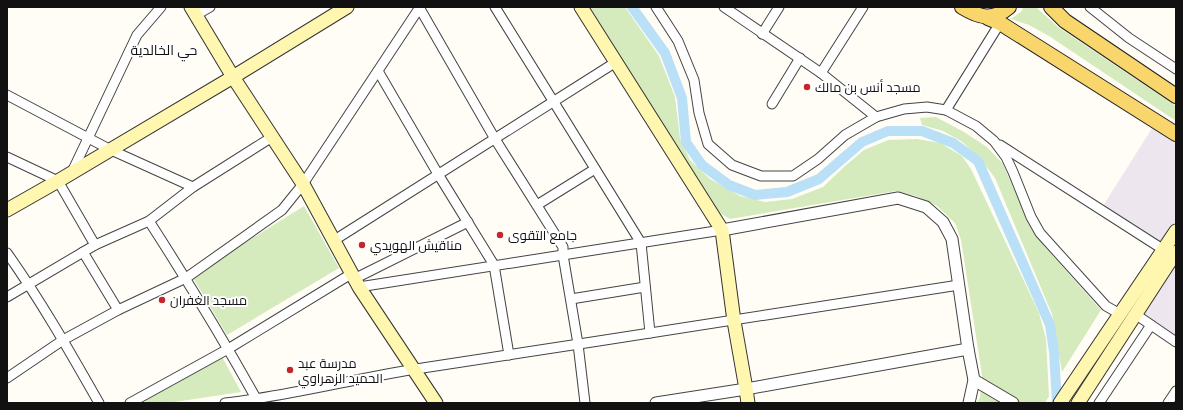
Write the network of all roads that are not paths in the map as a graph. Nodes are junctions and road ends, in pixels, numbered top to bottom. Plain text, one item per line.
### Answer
1 (161, 7) edge
2 (210, 7) edge
3 (347, 7) edge
4 (419, 7) edge
5 (495, 7) edge
6 (581, 7) edge
7 (656, 7) edge
8 (724, 7) edge
9 (780, 7) edge
10 (863, 7) edge
11 (962, 7) edge
12 (1009, 7) edge
13 (1051, 7) edge
14 (1090, 7) edge
15 (193, 11) edge
16 (994, 20) junction
17 (762, 34) junction
18 (800, 58) junction
19 (616, 62) junction
20 (1176, 69) edge
21 (378, 71) junction
22 (821, 73) junction
23 (233, 78) junction
24 (7, 95) edge
25 (1176, 96) edge
26 (554, 102) junction
27 (772, 104) dead end
28 (946, 110) junction
29 (876, 116) junction
30 (1176, 134) edge
31 (88, 137) junction
32 (272, 137) junction
33 (495, 139) junction
34 (994, 141) junction
35 (111, 150) junction
36 (7, 157) edge
37 (595, 169) junction
38 (71, 174) junction
39 (438, 174) junction
40 (58, 181) junction
41 (303, 184) junction
42 (193, 187) junction
43 (537, 205) junction
44 (7, 210) edge
45 (149, 221) junction
46 (468, 222) junction
47 (722, 230) junction
48 (1176, 232) edge
49 (333, 241) junction
50 (640, 243) junction
51 (95, 245) junction
52 (1170, 251) edge
53 (83, 252) junction
54 (7, 253) edge
55 (563, 255) junction
56 (494, 265) junction
57 (186, 278) junction
58 (355, 280) junction
59 (29, 284) junction
60 (959, 285) junction
61 (645, 287) junction
62 (7, 297) edge
63 (571, 299) junction
64 (118, 310) junction
65 (1120, 314) junction
66 (1135, 314) junction
67 (734, 321) junction
68 (1151, 325) junction
69 (650, 333) junction
70 (63, 340) junction
71 (1176, 342) edge
72 (578, 344) junction
73 (228, 349) junction
74 (968, 349) junction
75 (509, 355) junction
76 (414, 369) junction
77 (7, 378) edge
78 (974, 380) junction
79 (746, 389) junction
80 (1176, 391) edge
81 (257, 401) edge
82 (99, 403) edge
83 (130, 403) edge
84 (225, 403) edge
85 (436, 403) edge
86 (585, 403) edge
87 (656, 403) edge
88 (748, 403) edge
89 (969, 403) edge
90 (1013, 403) edge
91 (1060, 403) edge
92 (1078, 403) edge
93 (1099, 403) edge
94 (1168, 403) edge

1 - 31 street
2 - 15 street
3 - 23 main road
4 - 21 street
4 - 33 street
5 - 26 street
6 - 19 main road
7 - 29 street
8 - 17 street
9 - 17 street
10 - 22 street
11 - 16 main road
12 - 16 main road
13 - 25 main road
14 - 20 street
15 - 23 main road
16 - 28 street
16 - 30 main road
17 - 18 street
18 - 22 street
18 - 27 street
19 - 26 street
19 - 47 main road
21 - 39 street
21 - 41 street
22 - 29 street
23 - 32 main road
23 - 35 main road
24 - 31 street
26 - 33 street
26 - 37 street
28 - 29 street
28 - 34 street
31 - 35 street
31 - 38 street
32 - 41 main road
32 - 42 street
33 - 39 street
33 - 43 street
34 - 52 street
34 - 65 street
35 - 38 main road
35 - 42 street
36 - 40 street
37 - 43 street
37 - 50 street
38 - 40 main road
39 - 46 street
39 - 49 street
40 - 44 main road
40 - 51 street
41 - 49 main road
41 - 57 street
42 - 45 street
43 - 55 street
45 - 51 street
45 - 57 street
46 - 56 street
46 - 58 street
47 - 50 street
47 - 60 street
47 - 67 main road
48 - 52 main road
49 - 58 main road
50 - 55 street
50 - 61 street
51 - 53 street
52 - 65 main road
52 - 66 main road
53 - 59 street
53 - 64 street
54 - 59 street
55 - 56 street
55 - 63 street
56 - 58 street
56 - 75 street
57 - 64 street
57 - 73 street
58 - 73 street
58 - 76 main road
59 - 62 street
59 - 70 street
60 - 67 street
60 - 74 street
61 - 63 street
61 - 69 street
63 - 72 street
64 - 70 street
65 - 91 main road
66 - 68 street
66 - 92 main road
67 - 69 street
67 - 79 main road
68 - 71 street
68 - 93 street
69 - 72 street
70 - 77 street
70 - 82 street
72 - 75 street
72 - 86 street
73 - 81 street
73 - 83 street
74 - 78 street
74 - 79 street
75 - 76 street
76 - 81 street
76 - 85 main road
78 - 89 street
78 - 90 street
79 - 87 street
79 - 88 main road
80 - 94 street
81 - 84 street

